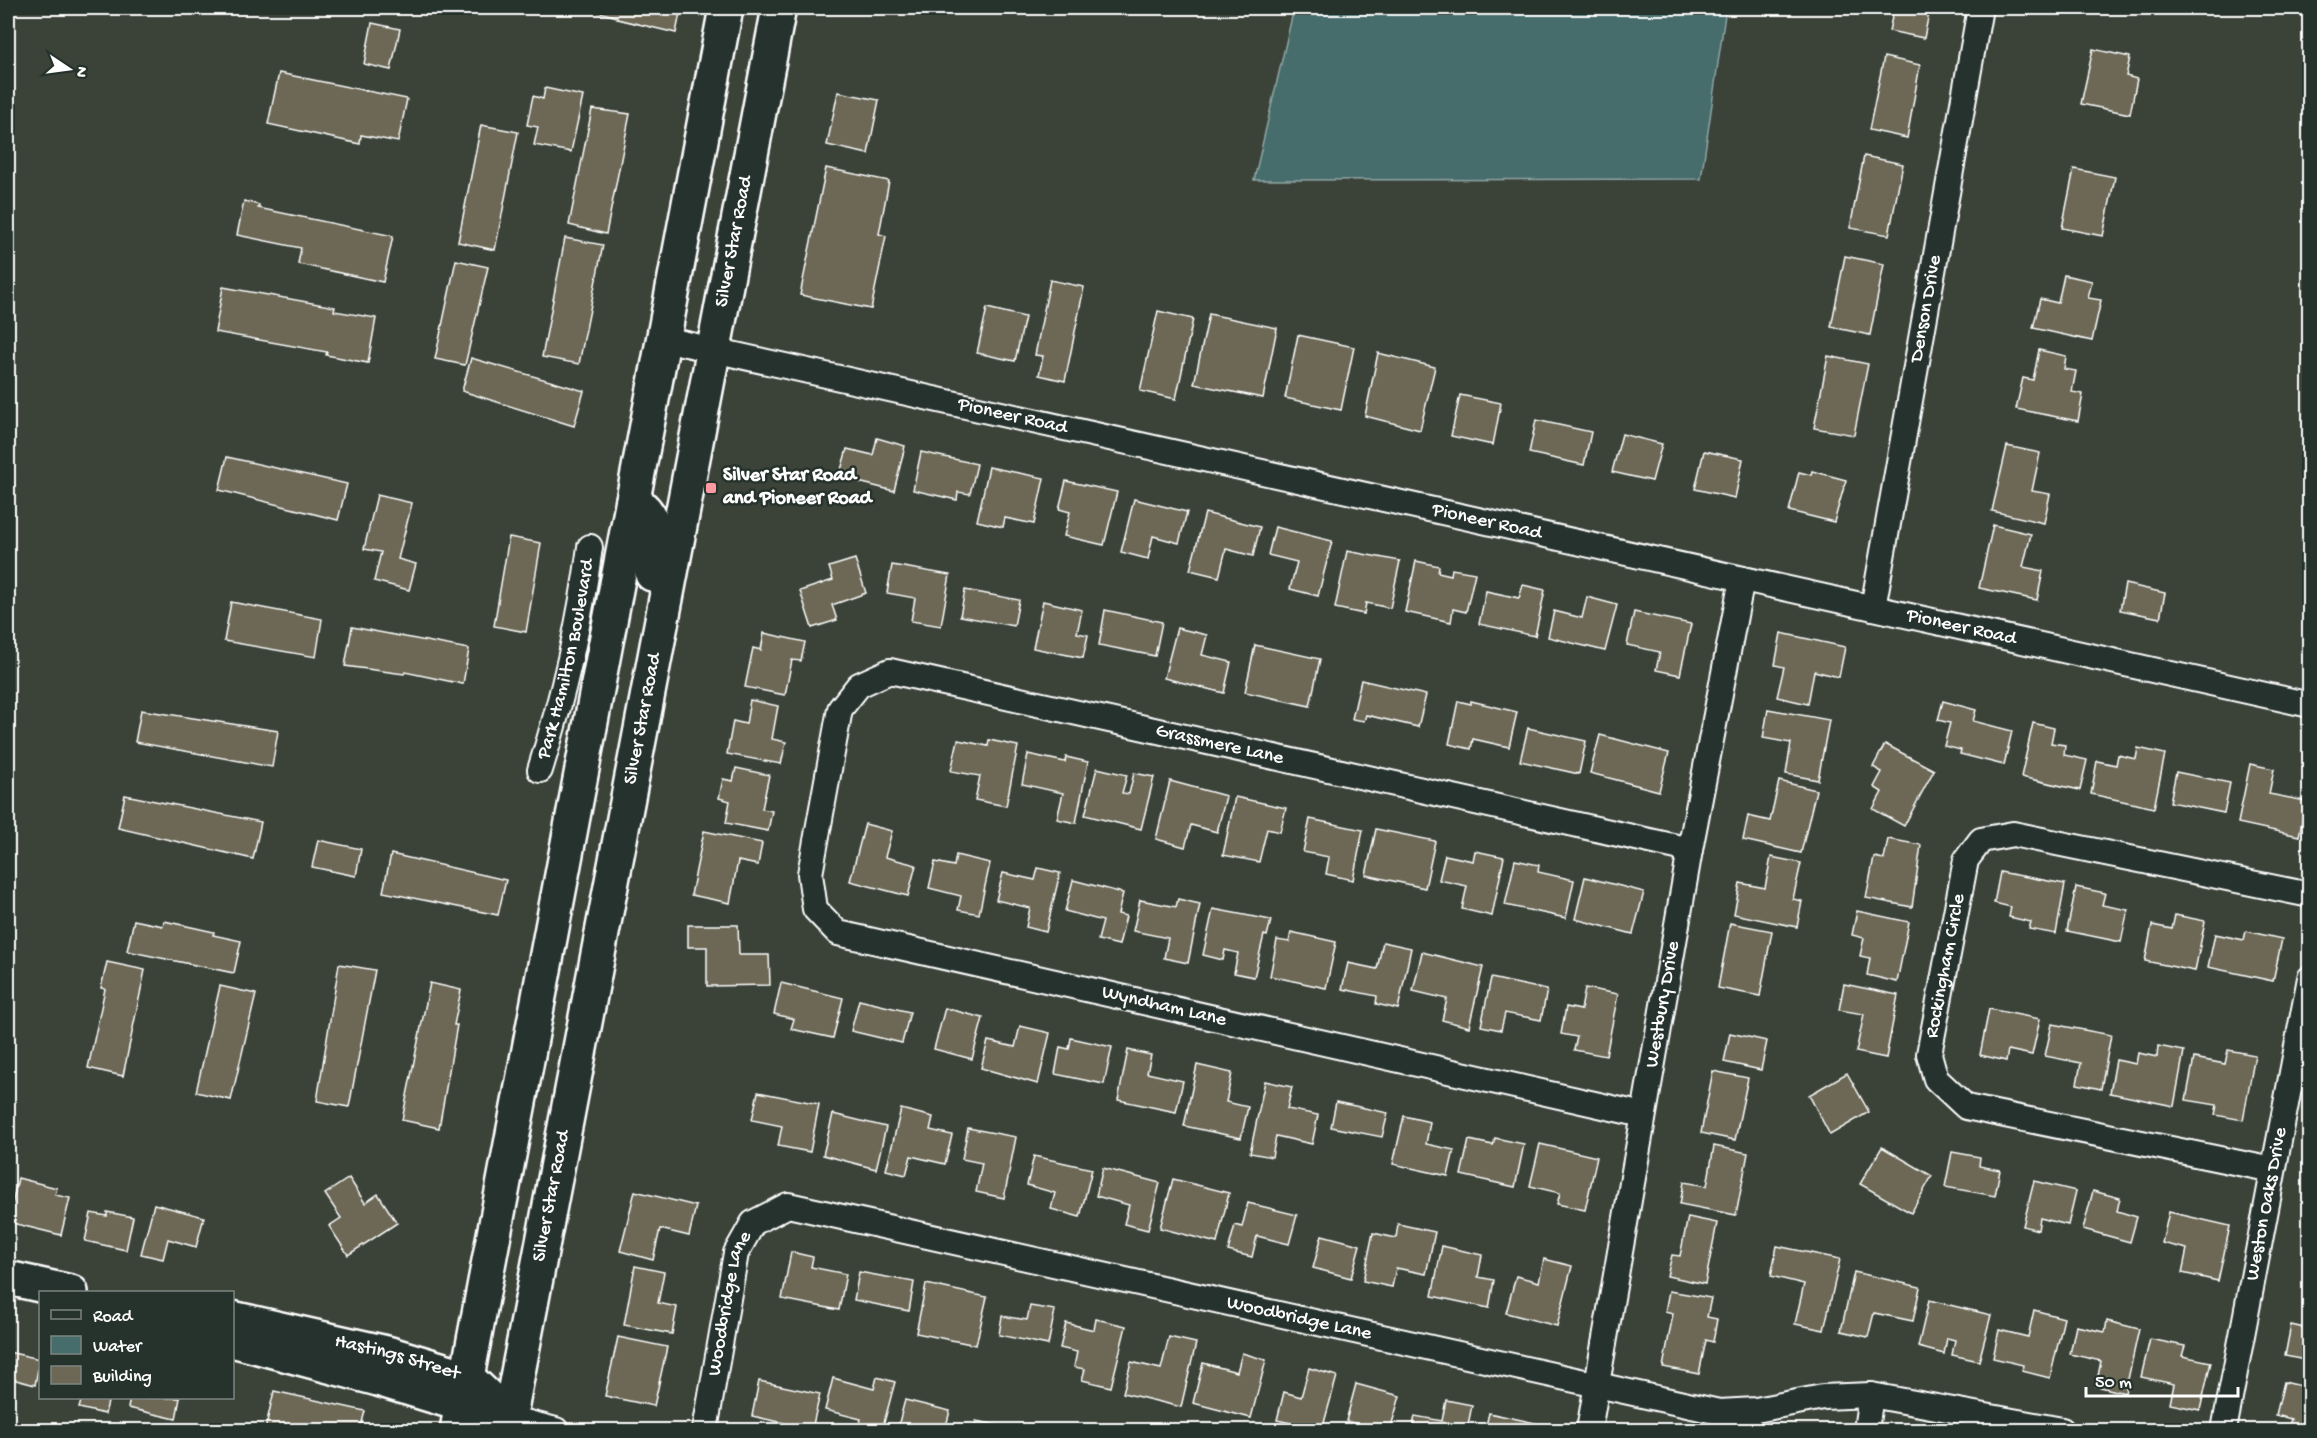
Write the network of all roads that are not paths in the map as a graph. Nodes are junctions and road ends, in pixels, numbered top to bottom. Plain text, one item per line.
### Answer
1 (726, 8) edge
2 (778, 8) edge
3 (1980, 8) edge
4 (664, 339) junction
5 (712, 350) junction
6 (633, 500) junction
7 (590, 548) dead end
8 (1742, 579) junction
9 (1873, 608) junction
10 (2310, 705) edge
11 (540, 770) dead end
12 (826, 787) joint
13 (630, 792) junction
14 (1690, 850) junction
15 (2310, 895) edge
16 (2310, 978) edge
17 (1643, 1115) junction
18 (2273, 1170) junction
19 (8, 1278) edge
20 (63, 1291) edge
21 (234, 1318) edge
22 (234, 1341) edge
23 (1596, 1385) junction
24 (1871, 1395) junction
25 (462, 1405) edge
26 (509, 1424) edge
27 (556, 1431) edge
28 (705, 1431) edge
29 (1589, 1431) edge
30 (1866, 1431) edge
31 (2062, 1431) edge
32 (2224, 1431) edge

1 - 4 main road
2 - 5 main road, Silver Star Road
3 - 9 street, Denson Drive
4 - 5 street, Pioneer Road
4 - 6 main road
5 - 8 street, Pioneer Road
5 - 13 main road, Silver Star Road
6 - 13 main road
6 - 25 main road
7 - 11 street, Park Hamilton Boulevard
8 - 9 street, Pioneer Road
8 - 14 street, Westbury Drive
9 - 10 street, Pioneer Road
12 - 14 street, Grassmere Lane
12 - 17 street, Wyndham Lane
13 - 26 main road, Silver Star Road
14 - 17 street, Westbury Drive
15 - 18 street, Rockingham Circle
16 - 18 street, Weston Oaks Drive
17 - 23 street, Westbury Drive
18 - 32 street, Weston Oaks Drive
19 - 20 main road
21 - 25 main road, Hastings Street
22 - 25 main road, Hastings Street
23 - 24 street, Woodbridge Lane
23 - 28 street, Woodbridge Lane
23 - 29 street, Westbury Drive
24 - 30 street
24 - 31 street, Woodbridge Lane
25 - 26 main road, Hastings Street
26 - 27 street

